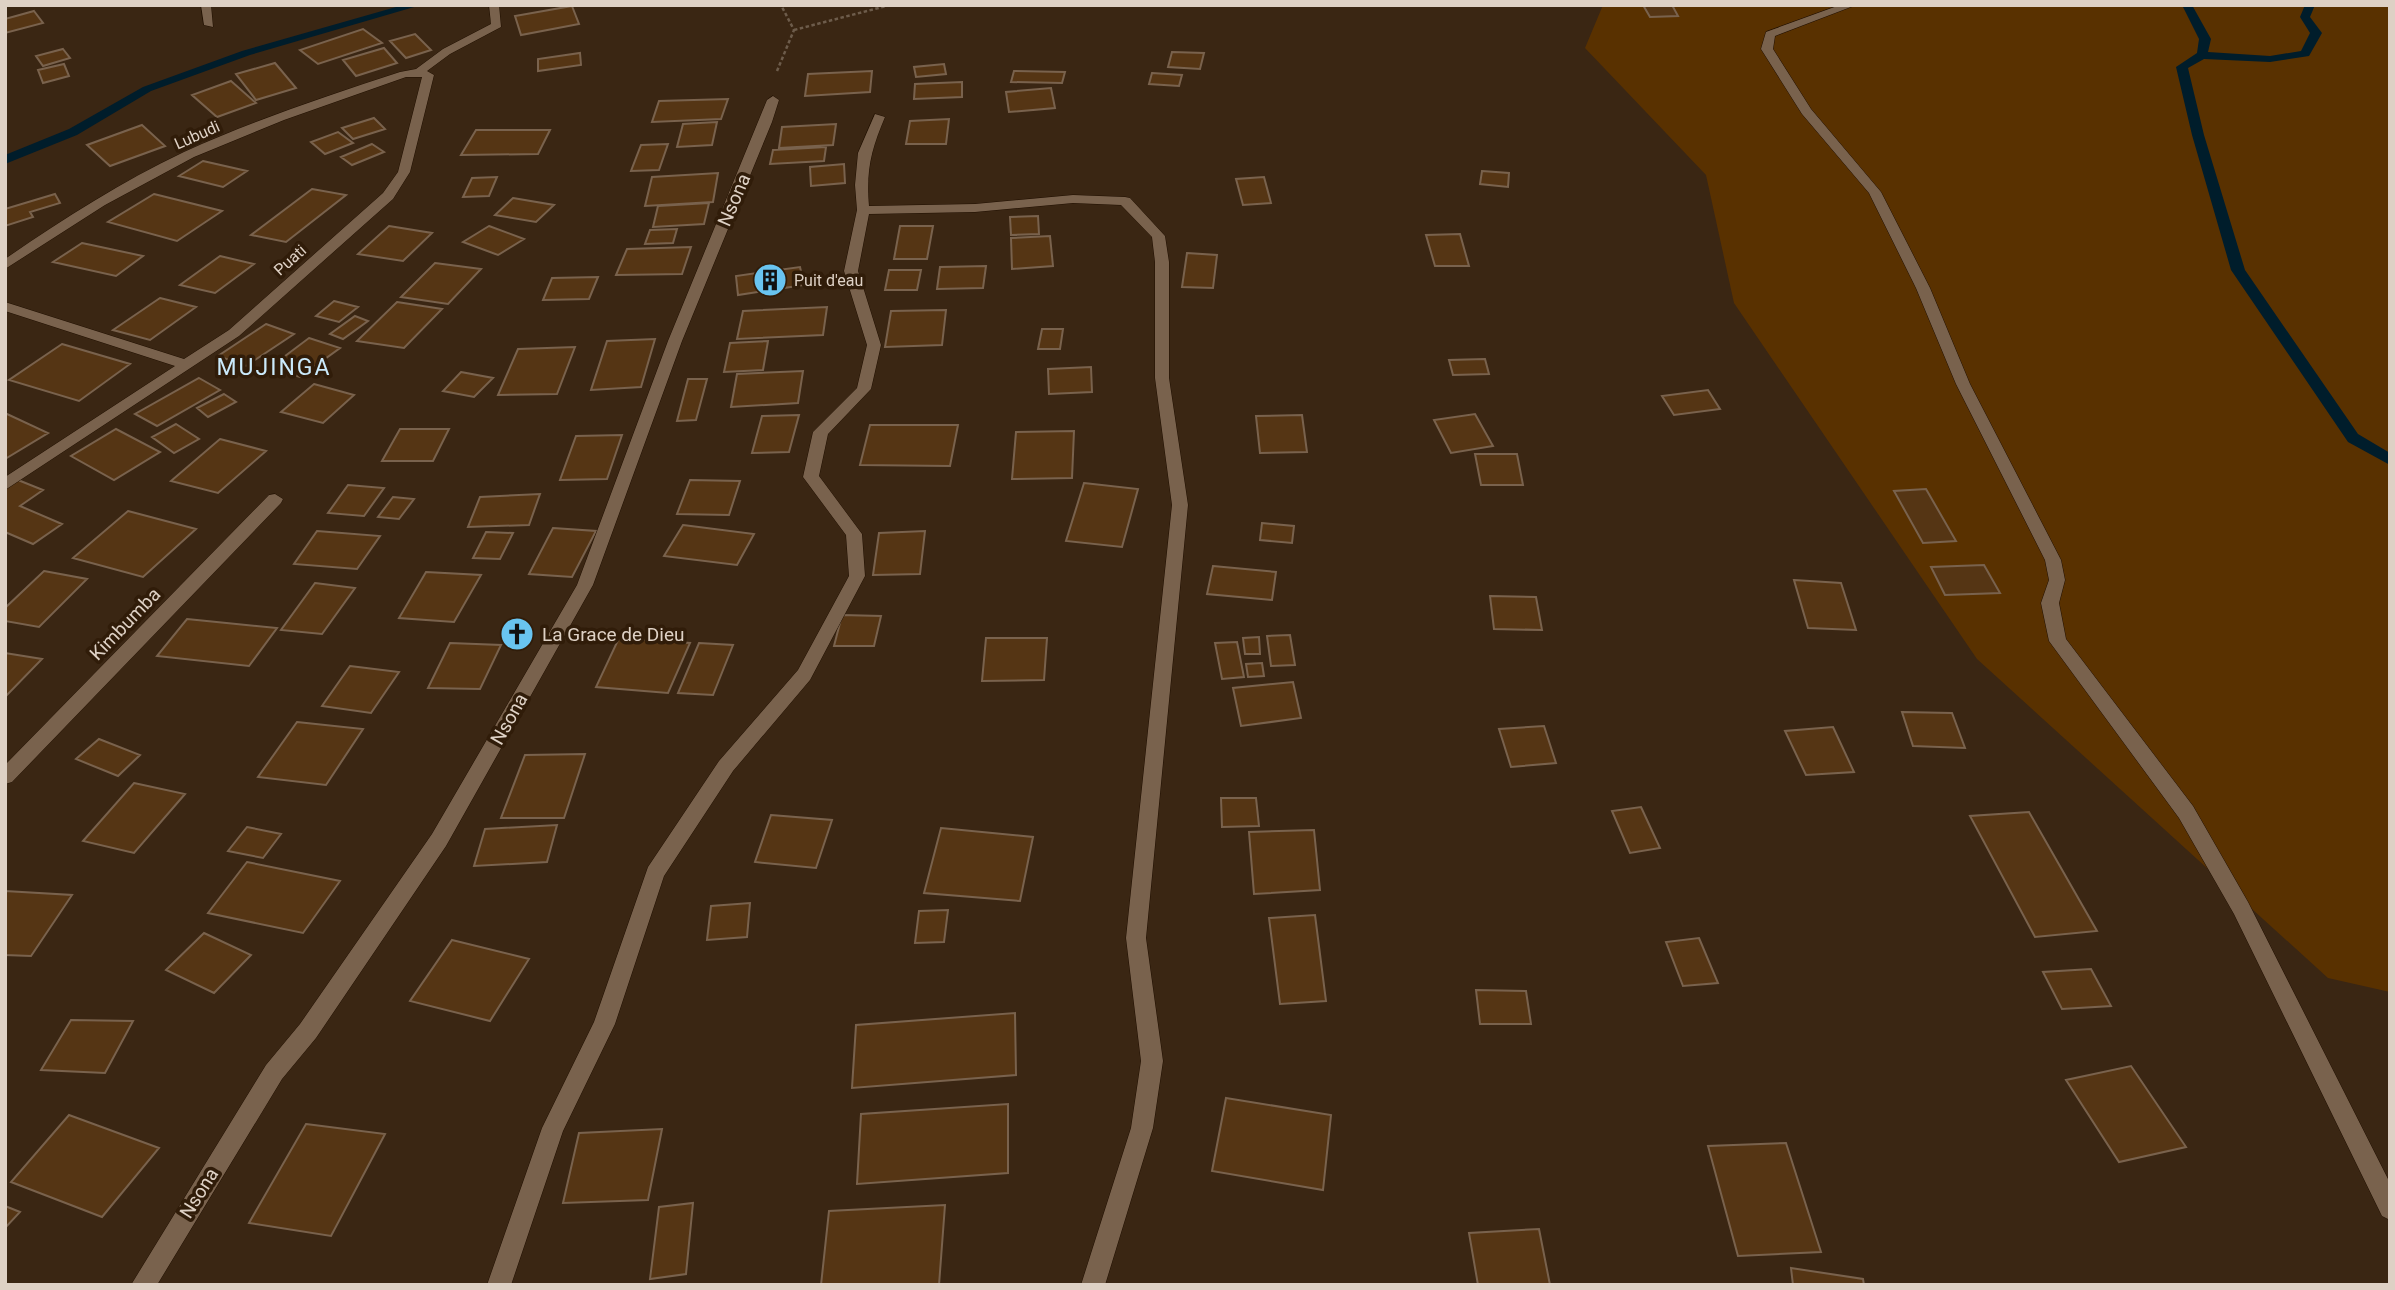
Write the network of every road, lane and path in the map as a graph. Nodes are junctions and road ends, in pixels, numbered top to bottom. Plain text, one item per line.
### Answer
1 (206, 5) edge
2 (494, 5) edge
3 (781, 5) edge
4 (890, 5) edge
5 (1851, 5) edge
6 (209, 26) dead end
7 (794, 30) junction
8 (419, 72) junction
9 (773, 100) joint
10 (880, 117) dead end
11 (863, 210) junction
12 (5, 265) edge
13 (5, 306) edge
14 (187, 365) junction
15 (5, 485) edge
16 (275, 499) dead end
17 (5, 778) edge
18 (2390, 1208) edge
19 (142, 1285) edge
20 (499, 1285) edge
21 (1093, 1285) edge

1 - 6 street
2 - 8 street
3 - 7 path
4 - 7 path
5 - 18 street
7 - 9 path
8 - 12 street, Lubudi
8 - 14 street, Puati
9 - 19 street, Nsona
10 - 11 street
11 - 20 street
11 - 21 street
13 - 14 street
14 - 15 street, Puati
16 - 17 street, Kimbumba

